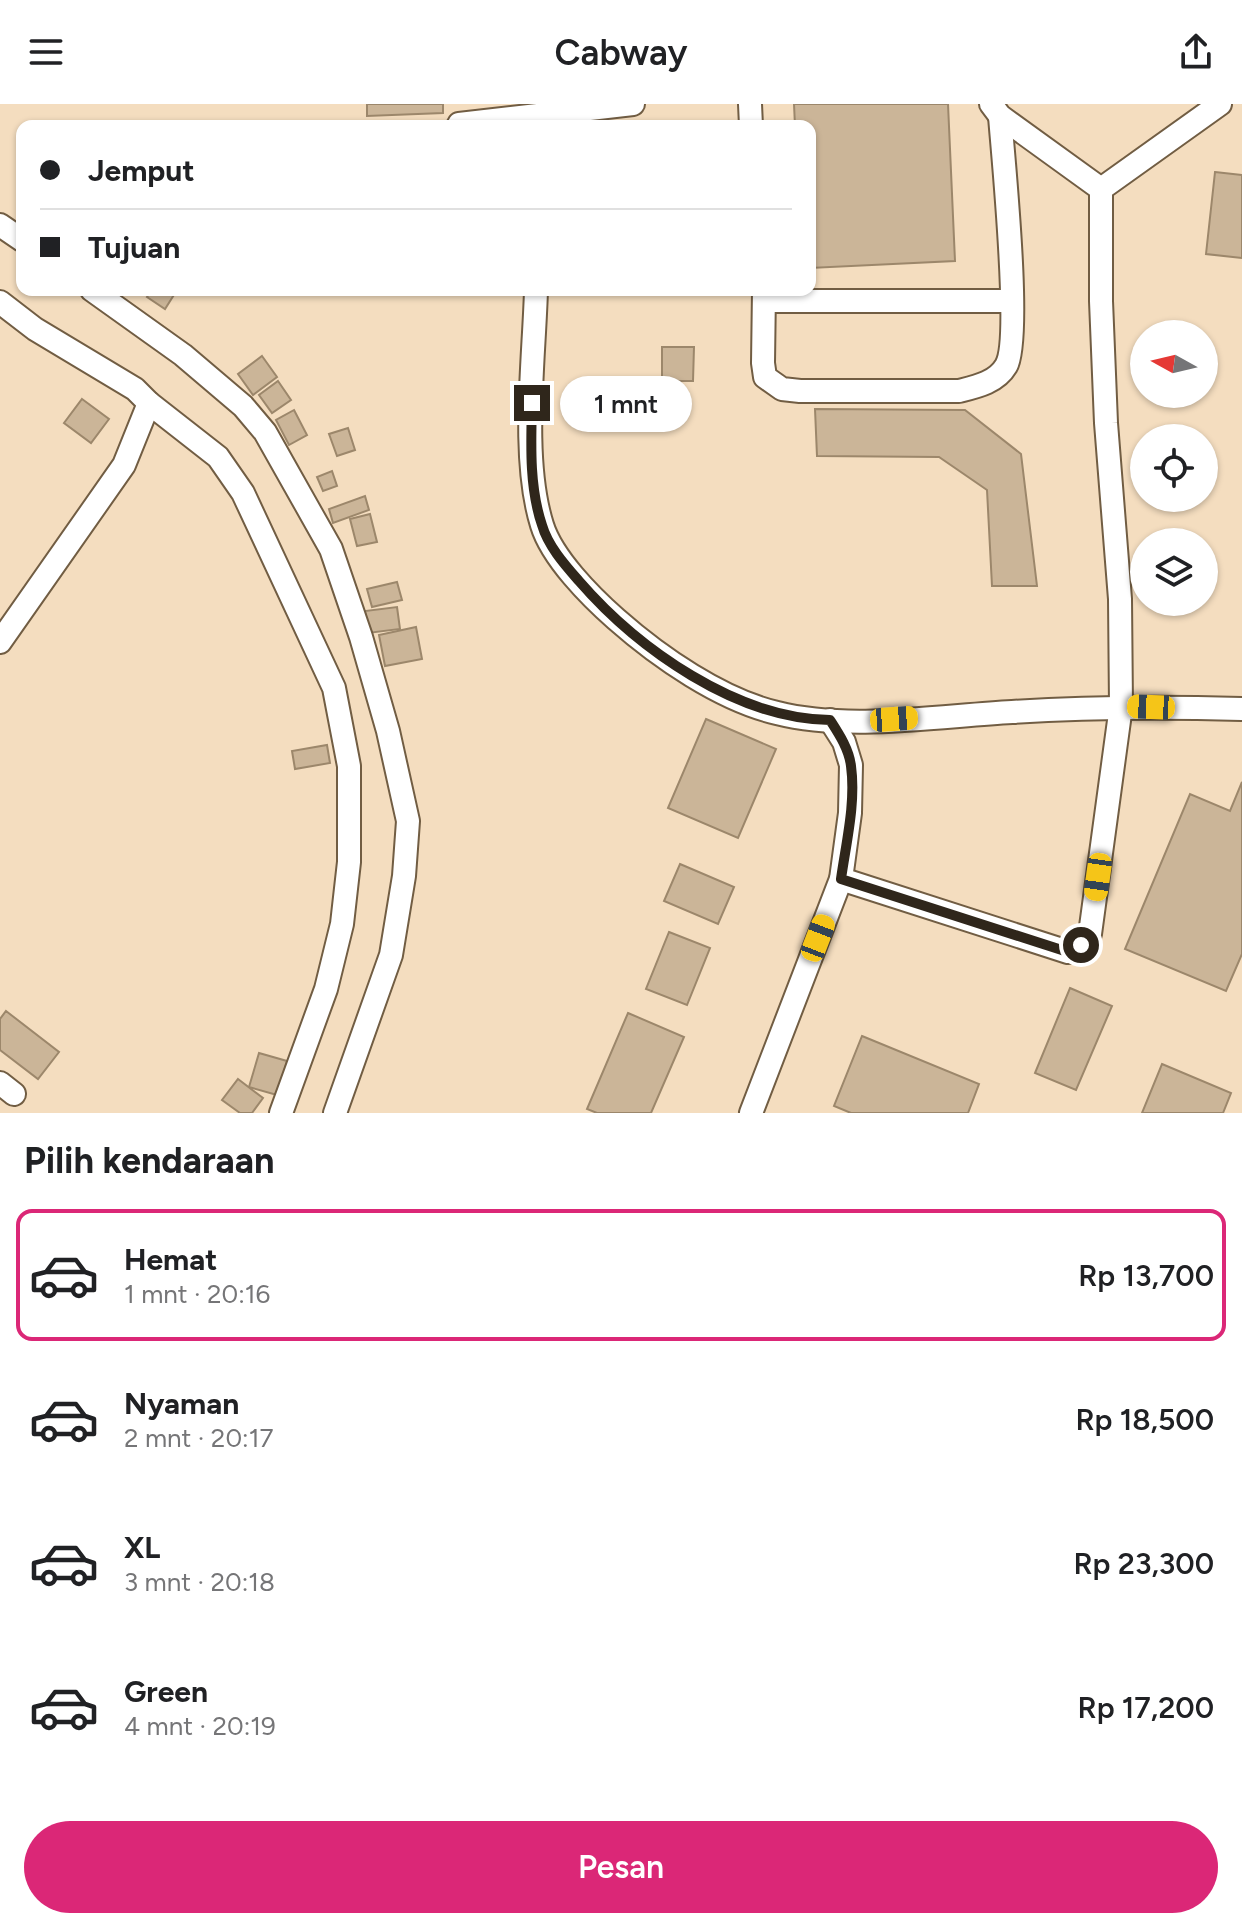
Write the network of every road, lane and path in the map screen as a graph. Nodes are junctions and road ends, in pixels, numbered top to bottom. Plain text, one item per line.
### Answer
1 (633, 104) edge
2 (1220, 104) edge
3 (996, 110) edge
4 (539, 120) edge
5 (1101, 189) junction
6 (100, 296) edge
7 (536, 296) edge
8 (764, 296) edge
9 (805, 296) edge
10 (1012, 301) junction
11 (0, 302) edge
12 (149, 403) junction
13 (0, 642) edge
14 (1121, 706) junction
15 (1242, 709) edge
16 (830, 720) junction
17 (841, 879) junction
18 (281, 1113) edge
19 (335, 1113) edge
20 (751, 1113) edge

1 - 4 street
2 - 5 street
3 - 5 street
3 - 10 street
5 - 14 street
6 - 19 street
7 - 16 street
8 - 10 street
9 - 10 street
11 - 12 street
12 - 13 street
12 - 18 street
14 - 15 street
14 - 16 street
14 - 17 street
16 - 17 street
17 - 20 street

